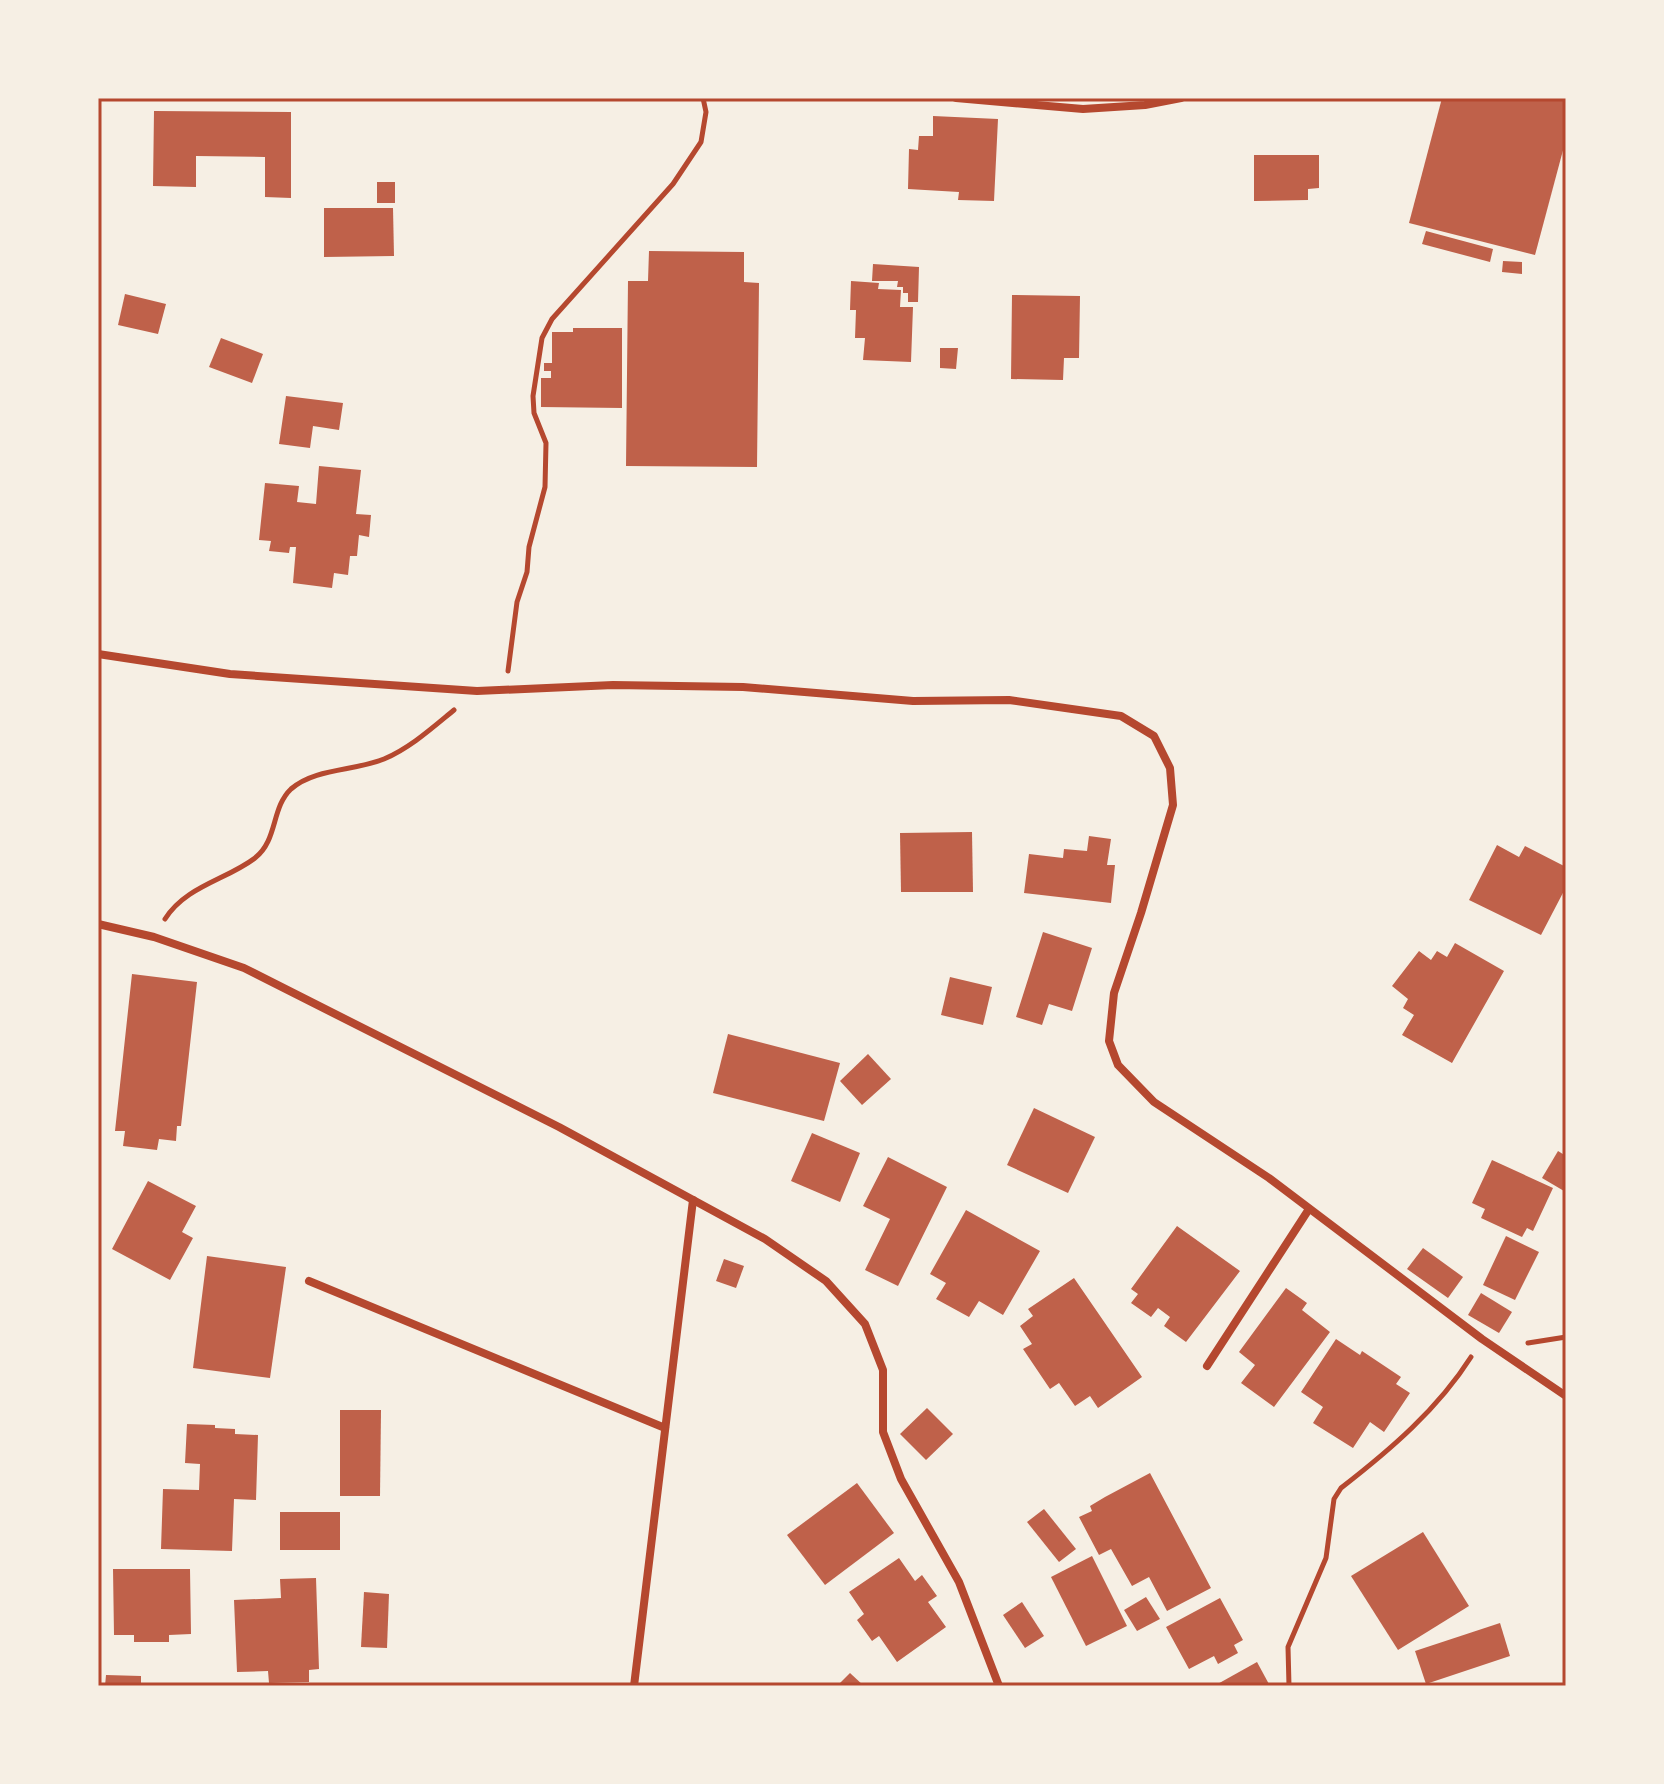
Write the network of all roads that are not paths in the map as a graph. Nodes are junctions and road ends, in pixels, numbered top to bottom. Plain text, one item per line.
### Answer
1 (956, 98) edge
2 (1181, 98) edge
3 (98, 654) edge
4 (98, 924) edge
5 (693, 1200) junction
6 (1309, 1209) junction
7 (309, 1281) dead end
8 (1207, 1366) dead end
9 (1566, 1396) edge
10 (665, 1428) junction
11 (634, 1686) edge
12 (999, 1686) edge

1 - 2 street
3 - 6 street
4 - 5 street
5 - 10 street
5 - 12 street
6 - 8 street
6 - 9 street
7 - 10 street
10 - 11 street

